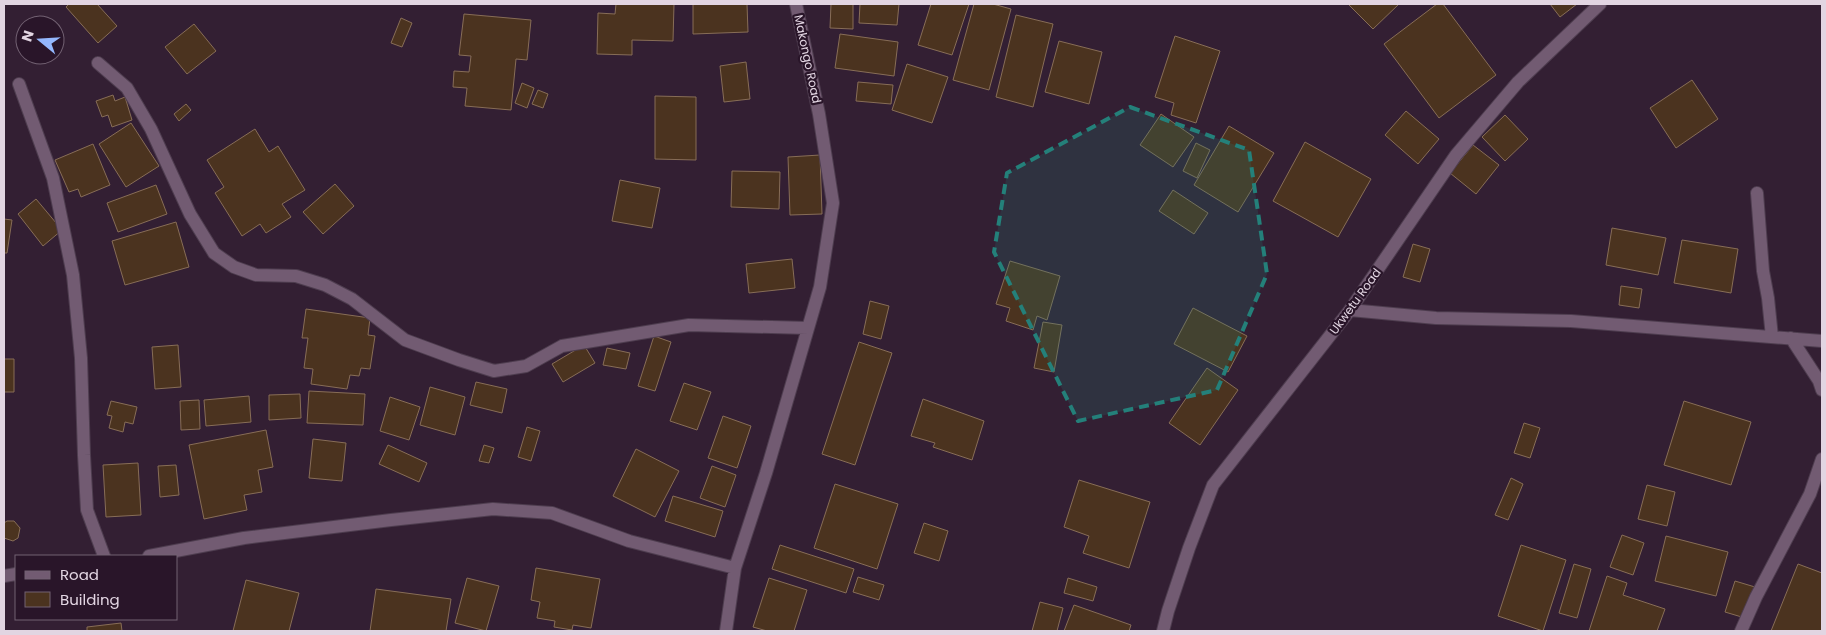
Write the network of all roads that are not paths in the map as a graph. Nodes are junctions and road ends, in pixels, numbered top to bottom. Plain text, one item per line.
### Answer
1 (796, 4) edge
2 (1600, 4) edge
3 (98, 63) dead end
4 (19, 84) dead end
5 (1757, 193) dead end
6 (1350, 310) junction
7 (808, 328) junction
8 (1772, 337) junction
9 (1791, 338) junction
10 (1822, 341) edge
11 (1822, 390) edge
12 (1822, 459) edge
13 (104, 555) edge
14 (154, 555) edge
15 (735, 568) junction
16 (726, 631) edge
17 (1163, 631) edge
18 (1741, 631) edge

1 - 7 street, Makongo Road
2 - 6 street, Ukwetu Road
3 - 7 street
4 - 13 street
5 - 8 street
6 - 8 street
6 - 17 street, Ukwetu Road
7 - 15 street, Makongo Road
8 - 9 street
9 - 10 street
9 - 11 street
12 - 18 street
14 - 15 street
15 - 16 street, Makongo Road

